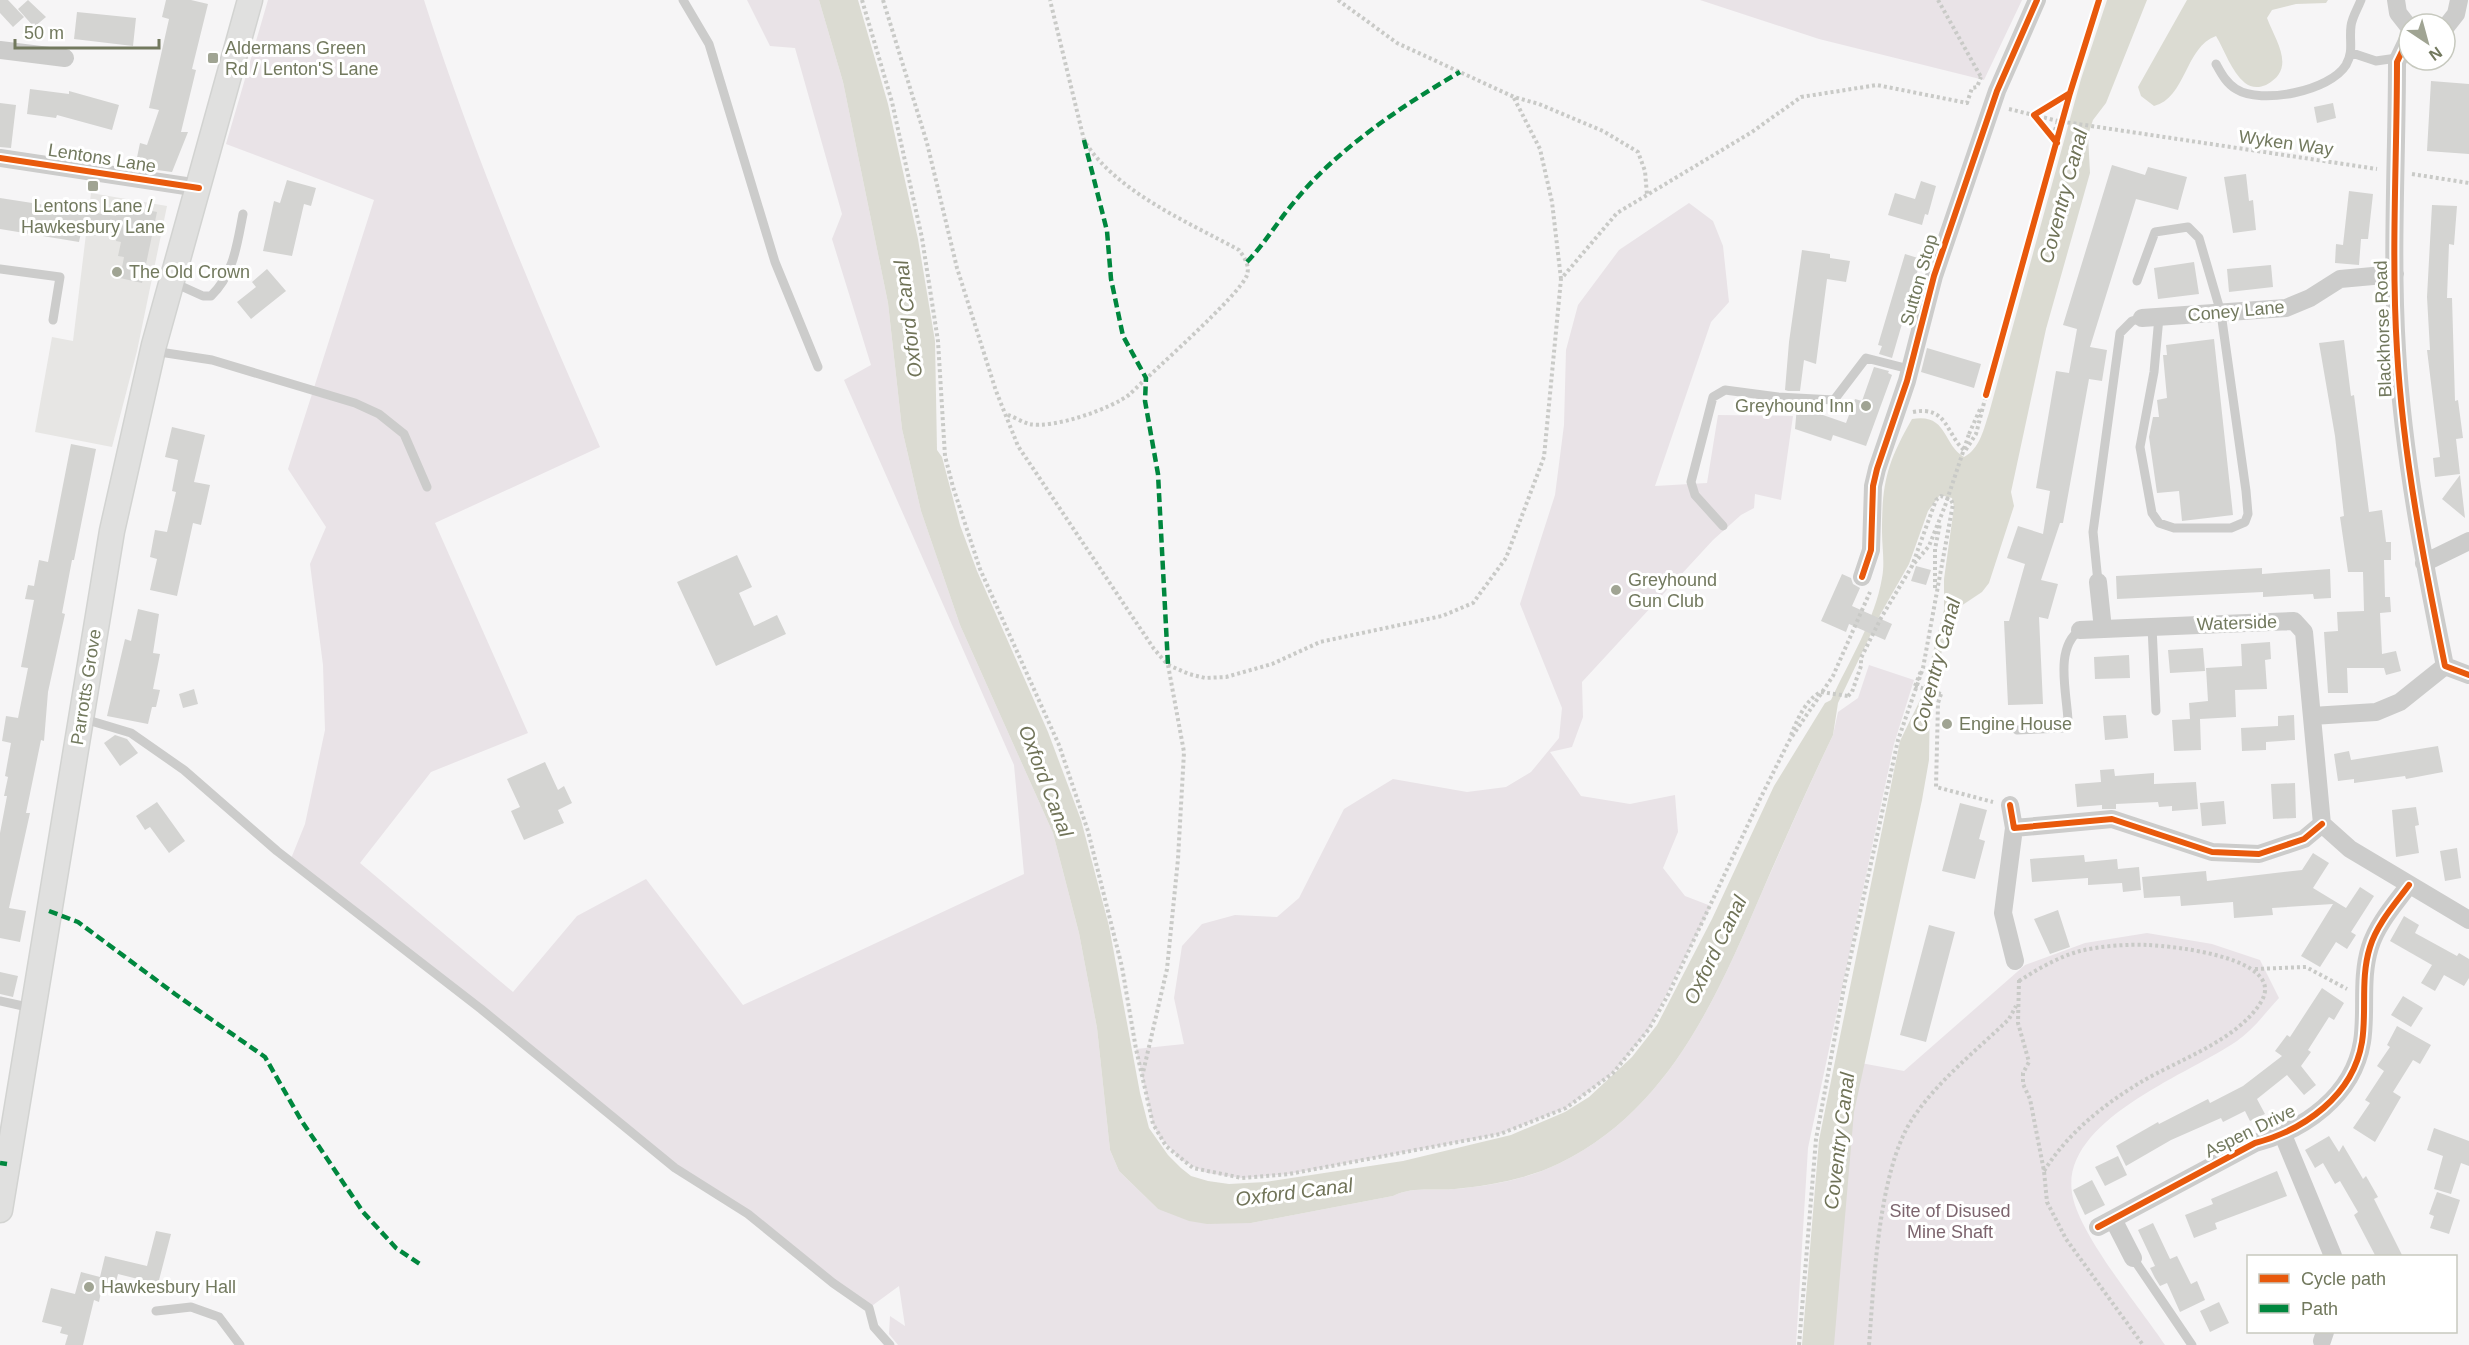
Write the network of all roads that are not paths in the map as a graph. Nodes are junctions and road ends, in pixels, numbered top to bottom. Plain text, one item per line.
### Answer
1 (250, 0) edge
2 (683, 0) edge
3 (2037, 0) edge
4 (2361, 0) edge
5 (0, 50) edge
6 (2352, 53) junction
7 (65, 58) dead end
8 (2397, 58) joint
9 (2216, 64) dead end
10 (0, 158) edge
11 (199, 188) junction
12 (243, 214) dead end
13 (0, 269) edge
14 (2395, 273) junction
15 (2137, 281) dead end
16 (172, 282) junction
17 (2221, 313) junction
18 (2150, 318) junction
19 (53, 320) dead end
20 (153, 348) junction
21 (818, 367) dead end
22 (1909, 369) junction
23 (427, 487) dead end
24 (1723, 526) dead end
25 (2469, 541) edge
26 (2424, 563) junction
27 (1868, 580) road end
28 (2098, 582) joint
29 (2152, 627) junction
30 (2103, 629) junction
31 (2080, 630) joint
32 (2445, 666) junction
33 (2469, 675) edge
34 (2156, 711) dead end
35 (2312, 716) junction
36 (81, 718) junction
37 (2017, 730) dead end
38 (2010, 805) road end
39 (2322, 824) junction
40 (2014, 828) junction
41 (2409, 885) junction
42 (2469, 920) edge
43 (2015, 961) road end
44 (0, 1000) edge
45 (32, 1008) junction
46 (2283, 1135) junction
47 (0, 1210) edge
48 (2332, 1255) edge
49 (2133, 1258) joint
50 (156, 1311) dead end
51 (240, 1345) edge
52 (890, 1345) edge
53 (2192, 1345) edge

1 - 11 main road, Parrotts Grove
2 - 21 lane
3 - 22 street, Sutton Stop
4 - 6 lane
5 - 7 street
6 - 8 lane
6 - 9 lane
8 - 14 street, Blackhorse Road
10 - 11 street, Lentons Lane
11 - 16 main road, Parrotts Grove
12 - 16 lane
13 - 19 lane
14 - 17 street, Coney Lane
14 - 26 street, Blackhorse Road
15 - 17 lane
16 - 20 main road, Parrotts Grove
17 - 18 street, Coney Lane
17 - 18 lane
18 - 28 lane
20 - 23 lane
20 - 36 main road, Parrotts Grove
22 - 24 lane
22 - 27 street, Sutton Stop
25 - 26 street
26 - 32 street, Blackhorse Road
28 - 30 street
29 - 30 street, Waterside
29 - 34 lane
29 - 35 street, Waterside
30 - 31 street, Waterside
31 - 37 lane
32 - 33 street
32 - 35 street
35 - 39 street
36 - 45 main road, Parrotts Grove
36 - 52 lane
38 - 40 street
39 - 40 street
39 - 41 street
40 - 43 street
41 - 42 street
41 - 46 street, Aspen Drive
44 - 45 lane
45 - 47 main road, Parrotts Grove
46 - 48 street, Aspen Drive
46 - 49 street, Aspen Drive
49 - 53 lane
50 - 51 lane

